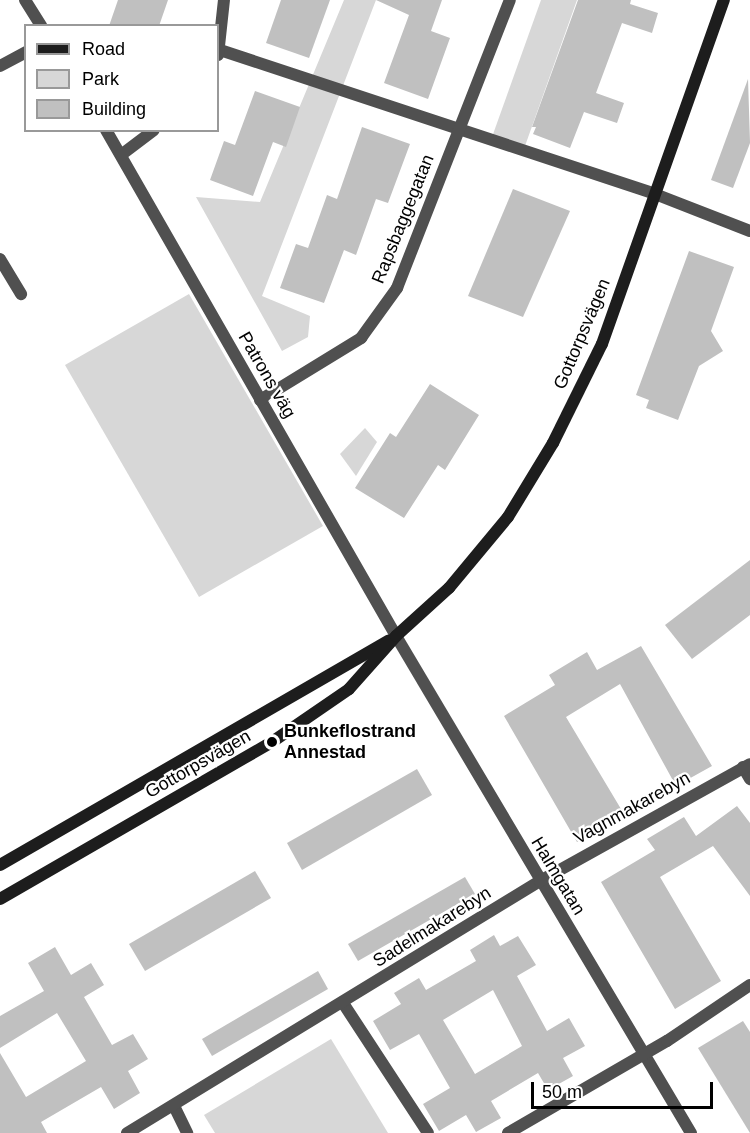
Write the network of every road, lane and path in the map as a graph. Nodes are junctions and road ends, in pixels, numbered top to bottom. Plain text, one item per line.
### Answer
1 (25, 0) edge
2 (225, 0) edge
3 (510, 0) edge
4 (724, 0) edge
5 (39, 24) edge
6 (24, 53) edge
7 (219, 53) edge
8 (0, 66) edge
9 (107, 132) edge
10 (151, 132) edge
11 (458, 132) junction
12 (121, 155) junction
13 (655, 194) junction
14 (750, 231) edge
15 (0, 259) edge
16 (21, 294) dead end
17 (260, 399) junction
18 (396, 636) junction
19 (746, 765) edge
20 (750, 778) edge
21 (0, 865) edge
22 (540, 881) junction
23 (0, 899) edge
24 (750, 985) edge
25 (343, 1003) junction
26 (645, 1053) junction
27 (175, 1107) junction
28 (127, 1133) edge
29 (187, 1133) edge
30 (428, 1133) edge
31 (508, 1133) edge
32 (691, 1133) edge

1 - 5 street
2 - 7 street
3 - 11 street, Rapsbaggegatan
4 - 13 street, Gottorpsvägen
6 - 8 street
7 - 11 street
9 - 12 street, Patrons väg
10 - 12 street
11 - 13 street
11 - 17 street, Rapsbaggegatan
12 - 17 street, Patrons väg
13 - 14 street
13 - 18 street, Gottorpsvägen
15 - 16 street
17 - 18 street, Patrons väg
18 - 21 street, Gottorpsvägen
18 - 22 street, Halmgatan
18 - 23 street, Gottorpsvägen
19 - 20 street, Vagnmakarebyn
19 - 22 street, Vagnmakarebyn
22 - 25 street, Sadelmakarebyn
22 - 26 street, Halmgatan
24 - 26 street
25 - 27 street, Sadelmakarebyn
25 - 30 street
26 - 31 street
26 - 32 street, Halmgatan
27 - 28 street, Sadelmakarebyn
27 - 29 street

